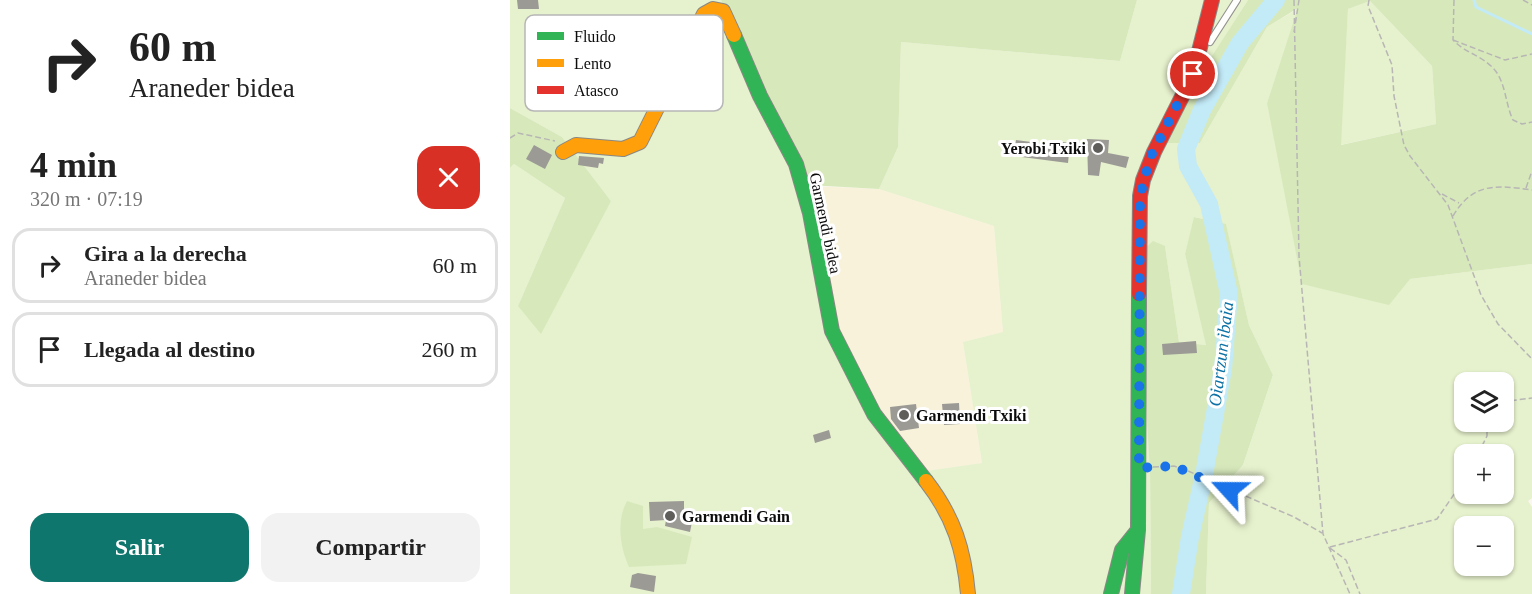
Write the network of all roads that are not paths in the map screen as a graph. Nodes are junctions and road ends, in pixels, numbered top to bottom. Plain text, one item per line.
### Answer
1 (1212, 0) edge
2 (1238, 0) edge
3 (704, 15) edge
4 (1198, 61) junction
5 (656, 111) edge
6 (563, 152) dead end
7 (1138, 530) junction
8 (968, 594) edge
9 (1111, 594) edge
10 (1132, 594) edge

1 - 4 street
2 - 4 lane
3 - 8 street, Garmendi bidea
4 - 7 street
5 - 6 street, Garmendi bidea
7 - 9 street
7 - 10 street

